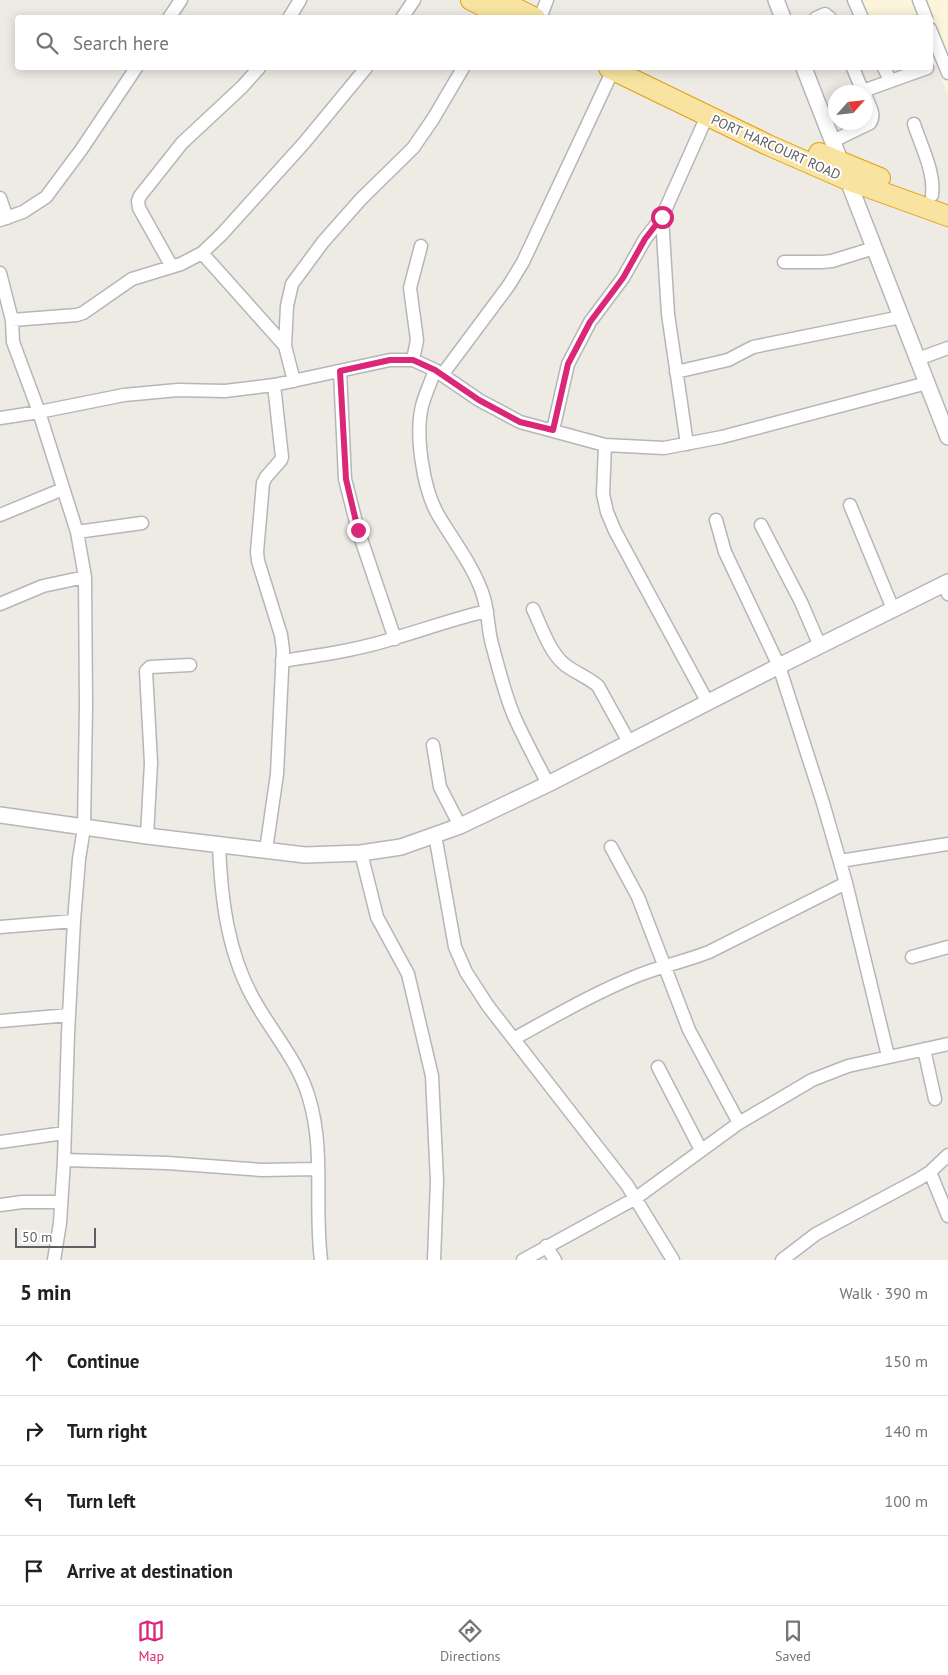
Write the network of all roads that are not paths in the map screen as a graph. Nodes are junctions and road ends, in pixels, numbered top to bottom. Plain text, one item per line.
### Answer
1 (181, 0) edge
2 (300, 0) edge
3 (414, 0) edge
4 (471, 0) edge
5 (547, 0) edge
6 (777, 0) edge
7 (854, 0) edge
8 (919, 0) edge
9 (498, 12) edge
10 (172, 15) edge
11 (291, 15) edge
12 (404, 15) edge
13 (516, 15) edge
14 (541, 15) edge
15 (782, 15) edge
16 (861, 15) edge
17 (925, 15) edge
18 (933, 36) edge
19 (933, 66) edge
20 (946, 68) edge
21 (135, 70) edge
22 (257, 70) edge
23 (364, 70) edge
24 (462, 70) edge
25 (611, 70) edge
26 (613, 70) edge
27 (642, 70) edge
28 (805, 70) edge
29 (854, 70) edge
30 (885, 70) edge
31 (921, 70) edge
32 (890, 80) junction
33 (860, 85) edge
34 (873, 89) edge
35 (707, 116) junction
36 (914, 124) dead end
37 (856, 130) edge
38 (833, 141) junction
39 (845, 171) junction
40 (0, 198) edge
41 (940, 198) edge
42 (948, 216) edge
43 (662, 217) junction
44 (4, 219) edge
45 (421, 246) dead end
46 (874, 248) junction
47 (202, 254) junction
48 (784, 262) dead end
49 (172, 267) junction
50 (0, 273) edge
51 (901, 317) junction
52 (12, 320) junction
53 (0, 336) edge
54 (13, 342) junction
55 (285, 346) junction
56 (948, 348) edge
57 (918, 359) junction
58 (413, 360) junction
59 (340, 371) junction
60 (438, 372) junction
61 (676, 372) junction
62 (294, 381) junction
63 (926, 383) junction
64 (274, 385) junction
65 (39, 412) junction
66 (0, 418) edge
67 (553, 430) junction
68 (948, 437) edge
69 (687, 444) junction
70 (605, 445) junction
71 (63, 489) junction
72 (850, 505) dead end
73 (0, 516) edge
74 (716, 520) dead end
75 (142, 523) dead end
76 (761, 525) dead end
77 (77, 532) junction
78 (85, 577) junction
79 (947, 587) edge
80 (0, 604) edge
81 (533, 609) dead end
82 (893, 610) junction
83 (487, 611) junction
84 (394, 639) junction
85 (820, 646) junction
86 (282, 661) junction
87 (190, 665) dead end
88 (779, 666) junction
89 (708, 703) junction
90 (629, 742) junction
91 (433, 745) dead end
92 (548, 784) junction
93 (0, 815) edge
94 (460, 826) junction
95 (84, 828) junction
96 (435, 835) junction
97 (147, 836) junction
98 (219, 844) junction
99 (948, 844) edge
100 (611, 847) dead end
101 (266, 850) junction
102 (361, 853) junction
103 (840, 861) junction
104 (846, 883) junction
105 (74, 921) junction
106 (0, 927) edge
107 (948, 947) edge
108 (912, 957) dead end
109 (664, 966) junction
110 (69, 1015) junction
111 (0, 1021) edge
112 (515, 1038) junction
113 (948, 1044) edge
114 (924, 1049) junction
115 (888, 1056) junction
116 (658, 1067) dead end
117 (935, 1099) dead end
118 (739, 1123) junction
119 (64, 1133) junction
120 (0, 1142) edge
121 (701, 1150) junction
122 (948, 1155) edge
123 (64, 1160) junction
124 (318, 1170) junction
125 (930, 1172) junction
126 (636, 1198) junction
127 (61, 1202) junction
128 (0, 1205) edge
129 (948, 1216) edge
130 (546, 1246) junction
131 (54, 1260) edge
132 (321, 1260) edge
133 (434, 1260) edge
134 (523, 1260) edge
135 (555, 1260) edge
136 (673, 1260) edge
137 (782, 1260) edge

1 - 10 street
2 - 11 street
3 - 12 street
4 - 9 highway
5 - 14 street
6 - 15 street
7 - 16 street
8 - 17 street
9 - 13 highway
18 - 20 street
19 - 20 street
21 - 44 street
22 - 49 street
23 - 47 street
24 - 55 street
25 - 60 street
26 - 35 highway, PORT HARCOURT ROAD
27 - 39 highway, PORT HARCOURT ROAD
28 - 38 street
29 - 33 street
30 - 32 street
31 - 32 street
32 - 34 street
35 - 39 highway, PORT HARCOURT ROAD
35 - 43 street
36 - 41 street
37 - 38 street
38 - 39 street
39 - 41 highway, PORT HARCOURT ROAD
39 - 42 highway, PORT HARCOURT ROAD
39 - 46 street
40 - 44 street
43 - 61 street
43 - 67 street
45 - 58 street
46 - 48 street
46 - 51 street
47 - 49 street
47 - 55 street
49 - 52 street
50 - 52 street
51 - 57 street
51 - 61 street
52 - 54 street
53 - 54 street
54 - 65 street
55 - 62 street
56 - 57 street
57 - 63 street
58 - 59 street
58 - 60 street
59 - 62 street
59 - 84 street
60 - 67 street
60 - 83 street
61 - 69 street
62 - 64 street
63 - 68 street
63 - 69 street
64 - 65 street
64 - 86 street
65 - 66 street
65 - 71 street
67 - 70 street
69 - 70 street
70 - 89 street
71 - 73 street
71 - 77 street
72 - 82 street
74 - 88 street
75 - 77 street
76 - 85 street
77 - 78 street
78 - 80 street
78 - 95 street
79 - 82 street
81 - 90 street
82 - 85 street
83 - 84 street
83 - 92 street
84 - 86 street
85 - 88 street
86 - 101 street
87 - 97 street
88 - 89 street
88 - 103 street
89 - 90 street
90 - 92 street
91 - 94 street
92 - 94 street
93 - 95 street
94 - 96 street
95 - 97 street
95 - 105 street
96 - 102 street
96 - 112 street
97 - 98 street
98 - 101 street
98 - 124 street
99 - 103 street
100 - 109 street
101 - 102 street
102 - 133 street
103 - 104 street
104 - 109 street
104 - 115 street
105 - 106 street
105 - 110 street
107 - 108 street
109 - 112 street
109 - 118 street
110 - 111 street
110 - 119 street
112 - 126 street
113 - 114 street
114 - 115 street
114 - 117 street
115 - 118 street
116 - 121 street
118 - 121 street
119 - 120 street
119 - 123 street
121 - 126 street
122 - 125 street
123 - 124 street
123 - 127 street
124 - 132 street
125 - 129 street
125 - 137 street
126 - 130 street
126 - 136 street
127 - 128 street
127 - 131 street
130 - 134 street
130 - 135 street

